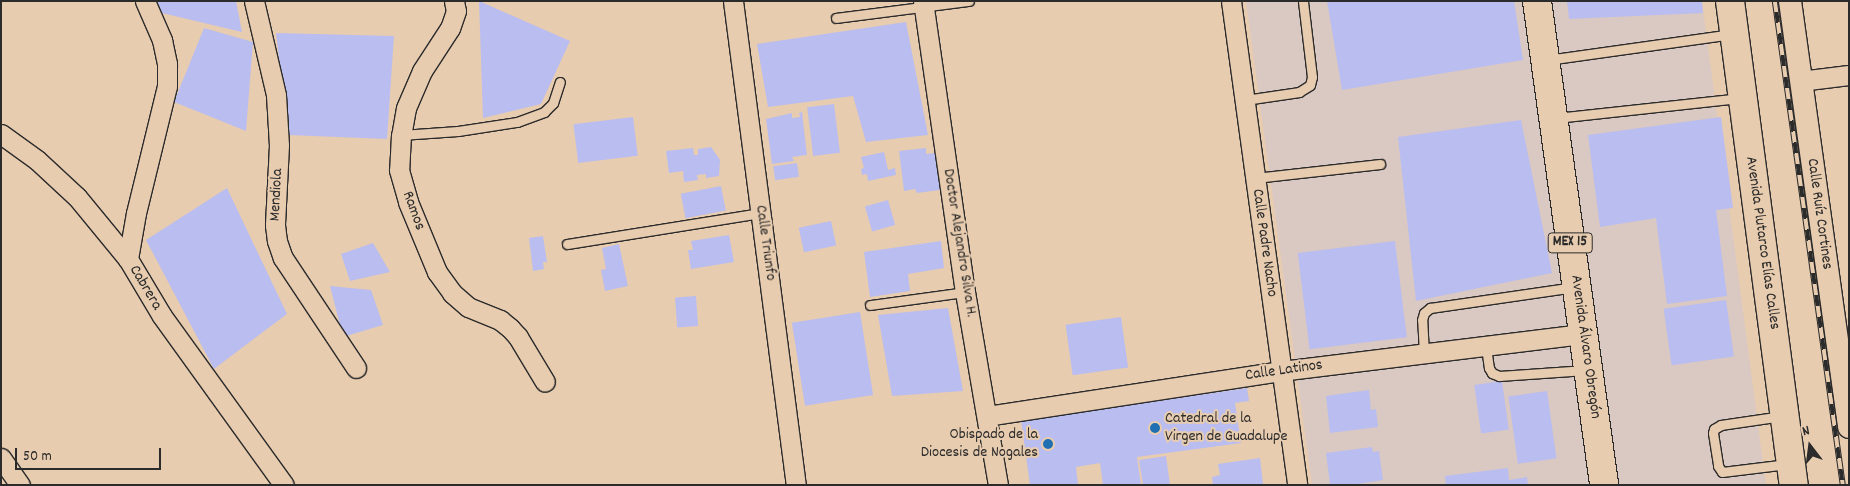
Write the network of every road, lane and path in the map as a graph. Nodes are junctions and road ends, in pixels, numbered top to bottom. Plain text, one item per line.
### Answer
1 (145, 1) edge
2 (254, 1) edge
3 (454, 1) edge
4 (733, 1) edge
5 (969, 1) edge
6 (1231, 1) edge
7 (1302, 1) edge
8 (1537, 1) edge
9 (1730, 1) edge
10 (1790, 1) edge
11 (924, 4) edge
12 (836, 18) dead end
13 (1734, 33) junction
14 (1544, 60) junction
15 (1849, 75) edge
16 (1800, 81) junction
17 (560, 82) dead end
18 (1742, 98) junction
19 (1245, 100) junction
20 (1553, 118) junction
21 (1, 134) edge
22 (400, 135) junction
23 (1380, 164) dead end
24 (1255, 178) junction
25 (761, 213) junction
26 (567, 244) dead end
27 (128, 259) junction
28 (1576, 286) junction
29 (965, 292) junction
30 (870, 305) dead end
31 (1583, 334) junction
32 (1486, 347) junction
33 (1424, 354) junction
34 (356, 368) dead end
35 (1588, 370) junction
36 (1281, 371) junction
37 (545, 382) dead end
38 (1785, 415) junction
39 (987, 416) junction
40 (1849, 427) edge
41 (1, 458) edge
42 (1793, 474) edge
43 (20, 485) edge
44 (284, 485) edge
45 (796, 485) edge
46 (998, 485) edge
47 (1297, 485) edge
48 (1604, 485) edge

1 - 27 street, Cabrera
2 - 34 street, Mendiola
3 - 22 street, Ramos
4 - 25 street, Calle Triunfo
5 - 11 lane
6 - 19 street, Calle Padre Nacho
7 - 19 lane
8 - 14 highway, Avenida Álvaro Obregón / MEX 15
9 - 13 highway, Avenida Plutarco Elías Calles
10 - 16 street, Calle Ruíz Cortines
11 - 12 lane
11 - 29 street, Doctor Alejandro Silva H.
13 - 14 lane
13 - 18 highway, Avenida Plutarco Elías Calles
14 - 20 highway, Avenida Álvaro Obregón / MEX 15
15 - 16 street
16 - 40 street, Calle Ruíz Cortines
17 - 22 lane
18 - 20 lane
18 - 38 highway, Avenida Plutarco Elías Calles
19 - 24 street, Calle Padre Nacho
20 - 28 highway, Avenida Álvaro Obregón / MEX 15
21 - 27 street
22 - 37 street, Ramos
23 - 24 lane
24 - 36 street, Calle Padre Nacho
25 - 26 lane
25 - 45 street, Calle Triunfo
27 - 44 street, Cabrera
28 - 31 highway, Avenida Álvaro Obregón / MEX 15
28 - 33 lane
29 - 30 lane
29 - 39 street, Doctor Alejandro Silva H.
31 - 32 street, Calle Latinos
31 - 35 highway, Avenida Álvaro Obregón / MEX 15
32 - 33 street, Calle Latinos
32 - 35 lane
33 - 36 street, Calle Latinos
35 - 48 highway, Avenida Álvaro Obregón / MEX 15
36 - 39 street, Calle Latinos
36 - 47 street, Calle Padre Nacho
38 - 42 highway, Avenida Plutarco Elías Calles
38 - 42 lane
39 - 46 street, Doctor Alejandro Silva H.
41 - 43 street

